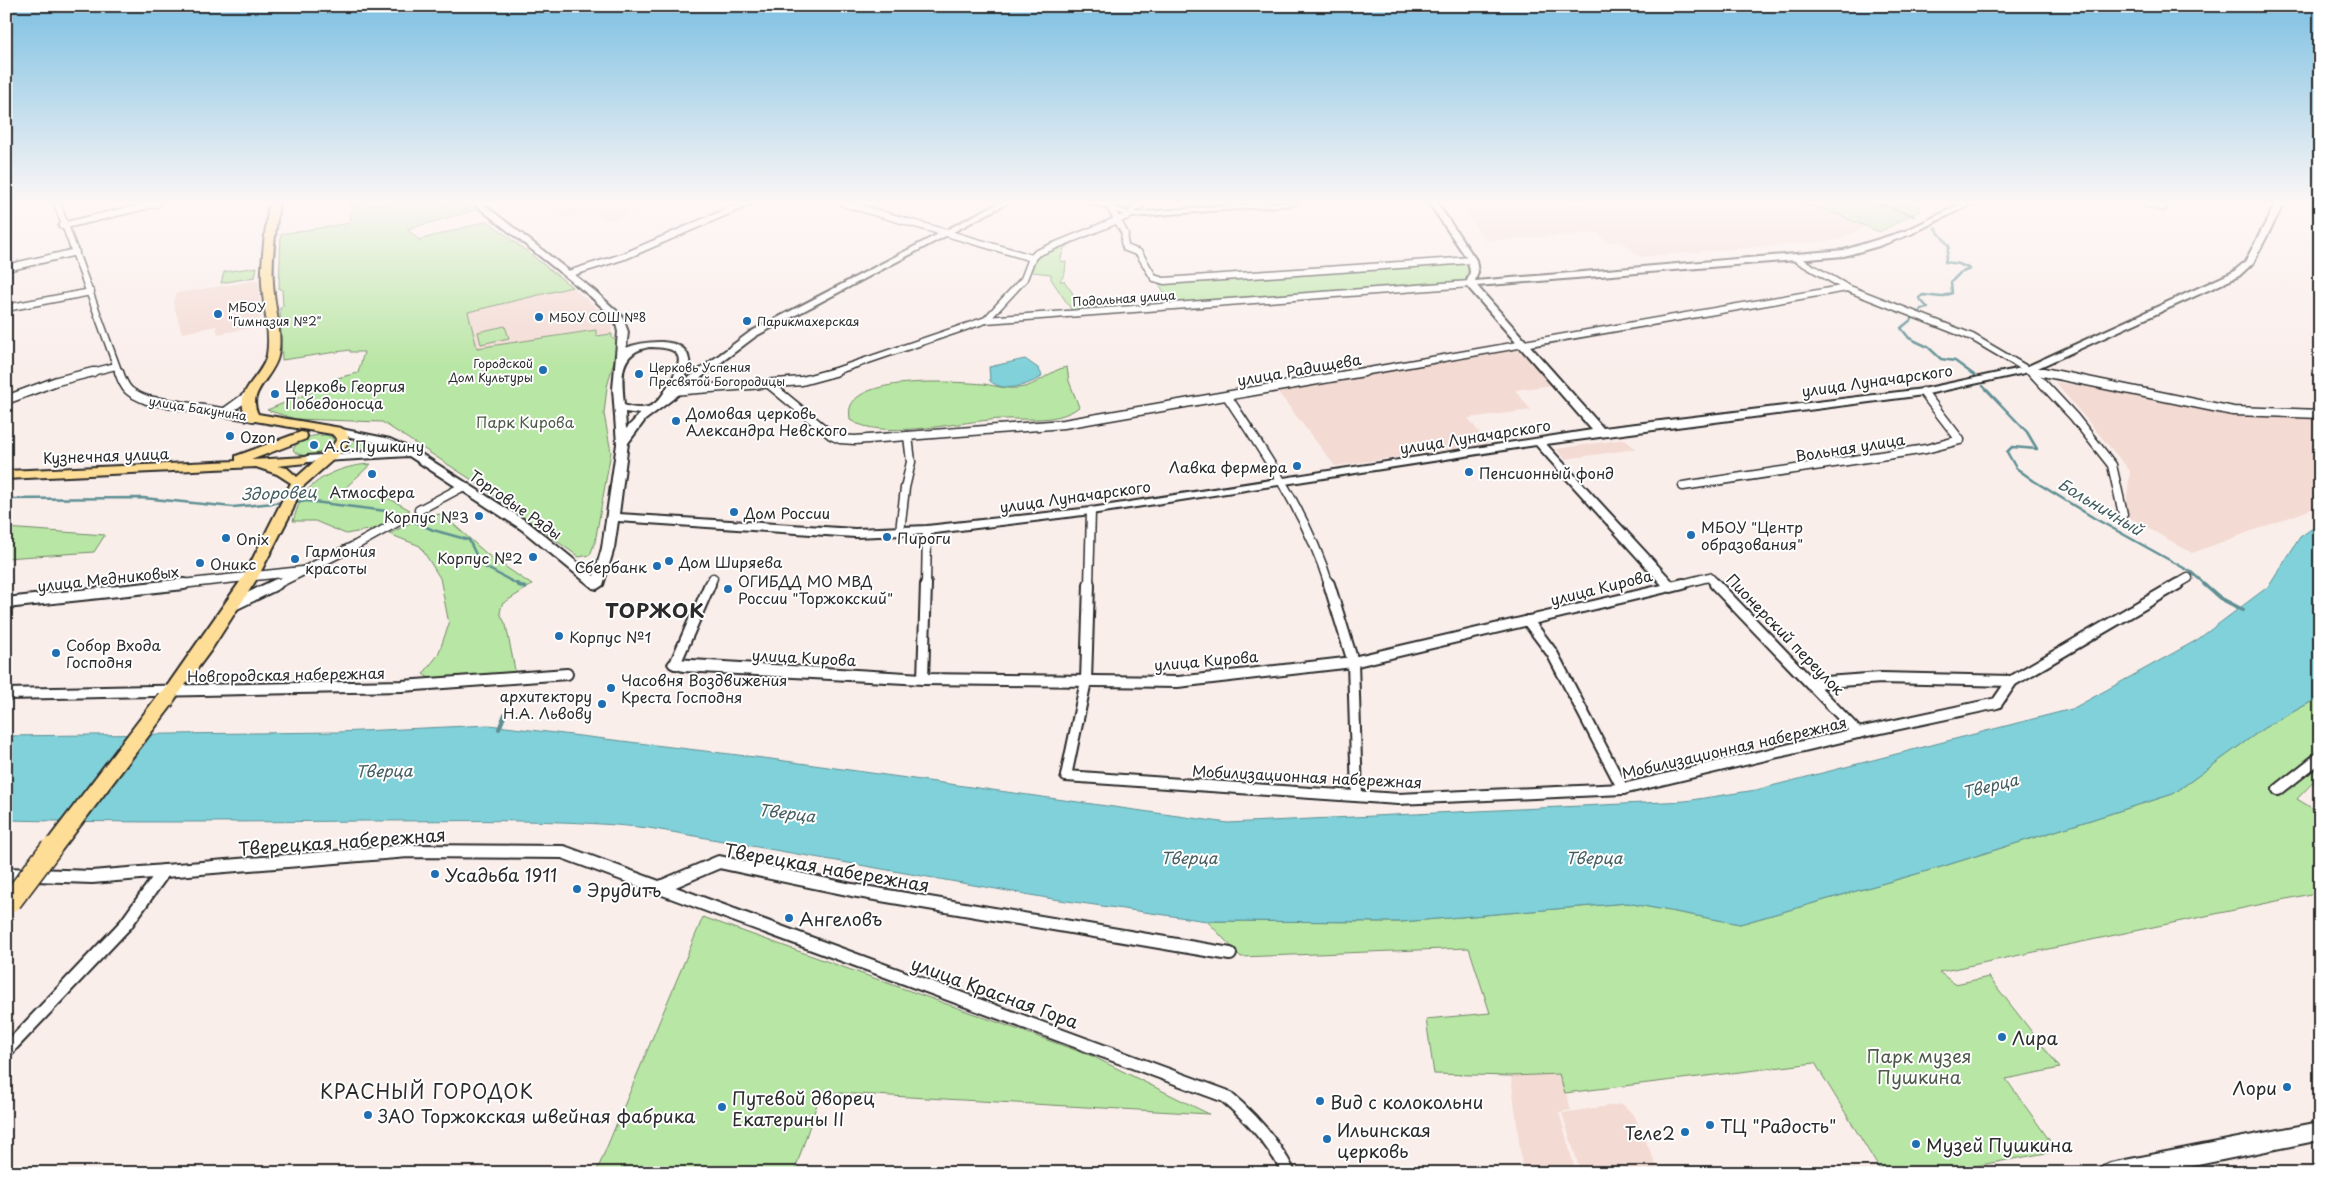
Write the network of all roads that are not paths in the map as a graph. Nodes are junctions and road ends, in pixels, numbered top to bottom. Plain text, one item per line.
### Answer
1 (50, 258) edge
2 (78, 258) edge
3 (269, 258) edge
4 (548, 258) edge
5 (619, 258) edge
6 (900, 258) edge
7 (1032, 258) edge
8 (1142, 258) edge
9 (1795, 258) joint
10 (2252, 258) edge
11 (1472, 260) joint
12 (6, 268) edge
13 (568, 274) junction
14 (1470, 284) junction
15 (1847, 288) junction
16 (92, 292) junction
17 (6, 308) edge
18 (986, 320) junction
19 (623, 332) junction
20 (658, 344) junction
21 (1521, 345) junction
22 (622, 357) junction
23 (116, 366) junction
24 (2029, 369) junction
25 (770, 385) junction
26 (673, 391) junction
27 (1923, 392) junction
28 (250, 394) junction
29 (1226, 396) junction
30 (6, 400) edge
31 (659, 405) junction
32 (620, 407) junction
33 (224, 413) junction
34 (2320, 414) edge
35 (258, 418) junction
36 (333, 430) junction
37 (1600, 432) junction
38 (908, 436) junction
39 (1538, 441) junction
40 (336, 448) junction
41 (622, 448) junction
42 (414, 454) junction
43 (354, 456) junction
44 (294, 457) junction
45 (325, 458) junction
46 (241, 465) junction
47 (208, 467) junction
48 (6, 475) edge
49 (1282, 481) junction
50 (293, 486) junction
51 (464, 486) junction
52 (1683, 486) dead end
53 (419, 510) dead end
54 (1091, 510) junction
55 (2123, 514) dead end
56 (614, 517) junction
57 (401, 520) dead end
58 (927, 530) junction
59 (900, 531) junction
60 (302, 571) junction
61 (251, 577) junction
62 (713, 578) dead end
63 (2188, 578) dead end
64 (1671, 587) junction
65 (6, 603) edge
66 (234, 605) junction
67 (1528, 621) junction
68 (1353, 662) junction
69 (675, 664) joint
70 (567, 674) dead end
71 (923, 679) junction
72 (1086, 681) junction
73 (2012, 681) junction
74 (1812, 683) junction
75 (6, 694) edge
76 (168, 695) junction
77 (1858, 733) junction
78 (2320, 757) edge
79 (1623, 789) junction
80 (2278, 790) dead end
81 (1357, 796) junction
82 (164, 871) junction
83 (6, 874) edge
84 (658, 888) junction
85 (9, 905) edge
86 (1230, 954) dead end
87 (6, 1051) edge
88 (2320, 1131) edge
89 (1289, 1173) edge
90 (2110, 1173) edge

1 - 12 street
2 - 16 street, улица Бакунина
3 - 28 main road
4 - 13 street
5 - 13 street
6 - 26 street
7 - 18 street
8 - 11 street
9 - 14 street, Подольная улица
9 - 15 street
10 - 24 street, улица Луначарского
11 - 14 street
13 - 19 street
14 - 18 street, Подольная улица
14 - 21 street
15 - 21 street, улица Радищева
15 - 24 street
16 - 17 street
16 - 23 street, улица Бакунина
18 - 25 street, Подольная улица
19 - 20 street
19 - 22 street
20 - 22 street
20 - 26 street
21 - 29 street, улица Радищева
21 - 37 street
22 - 32 street
23 - 30 street
23 - 33 street, улица Бакунина
24 - 27 street, улица Луначарского
24 - 34 street
24 - 55 street
25 - 26 street, Подольная улица
25 - 38 street, улица Радищева
26 - 31 street
27 - 37 street, улица Луначарского
27 - 52 street, Вольная улица
28 - 33 street
28 - 35 main road
29 - 38 street, улица Радищева
29 - 49 street
31 - 32 street
31 - 41 street
32 - 41 street
33 - 35 street, улица Бакунина
35 - 36 main road
35 - 44 main road
36 - 40 main road
36 - 42 street, Торговые Ряды
36 - 44 main road
37 - 39 street, улица Луначарского
38 - 59 street
39 - 49 street, улица Луначарского
39 - 64 street
40 - 44 main road
40 - 45 main road
41 - 56 street
42 - 43 street
42 - 51 street, Торговые Ряды
43 - 44 street
43 - 45 street
44 - 45 main road
44 - 46 main road
44 - 47 main road
44 - 50 main road
44 - 50 main road
46 - 47 main road
46 - 50 main road
47 - 48 main road, Кузнечная улица
49 - 54 street, улица Луначарского
49 - 68 street
50 - 61 main road
51 - 53 street
51 - 56 street, Торговые Ряды
54 - 58 street, улица Луначарского
54 - 72 street
56 - 59 street, улица Луначарского
57 - 60 street, улица Медниковых
58 - 59 street, улица Луначарского
58 - 71 street
60 - 61 street, улица Медниковых
60 - 66 street, улица Медниковых
61 - 65 street, улица Медниковых
61 - 66 main road
62 - 69 street
63 - 73 street, Мобилизационная набережная
64 - 67 street, улица Кирова
64 - 74 street, Пионерский переулок
66 - 76 main road
67 - 68 street, улица Кирова
67 - 79 street
68 - 72 street, улица Кирова
68 - 81 street
69 - 71 street, улица Кирова
70 - 76 street, Новгородская набережная
71 - 72 street, улица Кирова
72 - 81 street, Мобилизационная набережная
73 - 74 street
73 - 77 street, Мобилизационная набережная
74 - 77 street, Пионерский переулок
75 - 76 street, Новгородская набережная
76 - 85 main road, bridge
77 - 79 street, Мобилизационная набережная
78 - 80 street
79 - 81 street, Мобилизационная набережная
82 - 83 street, Тверецкая набережная
82 - 84 street, Тверецкая набережная
82 - 87 street
84 - 86 street, Тверецкая набережная
84 - 89 street, улица Красная Гора
88 - 90 street

